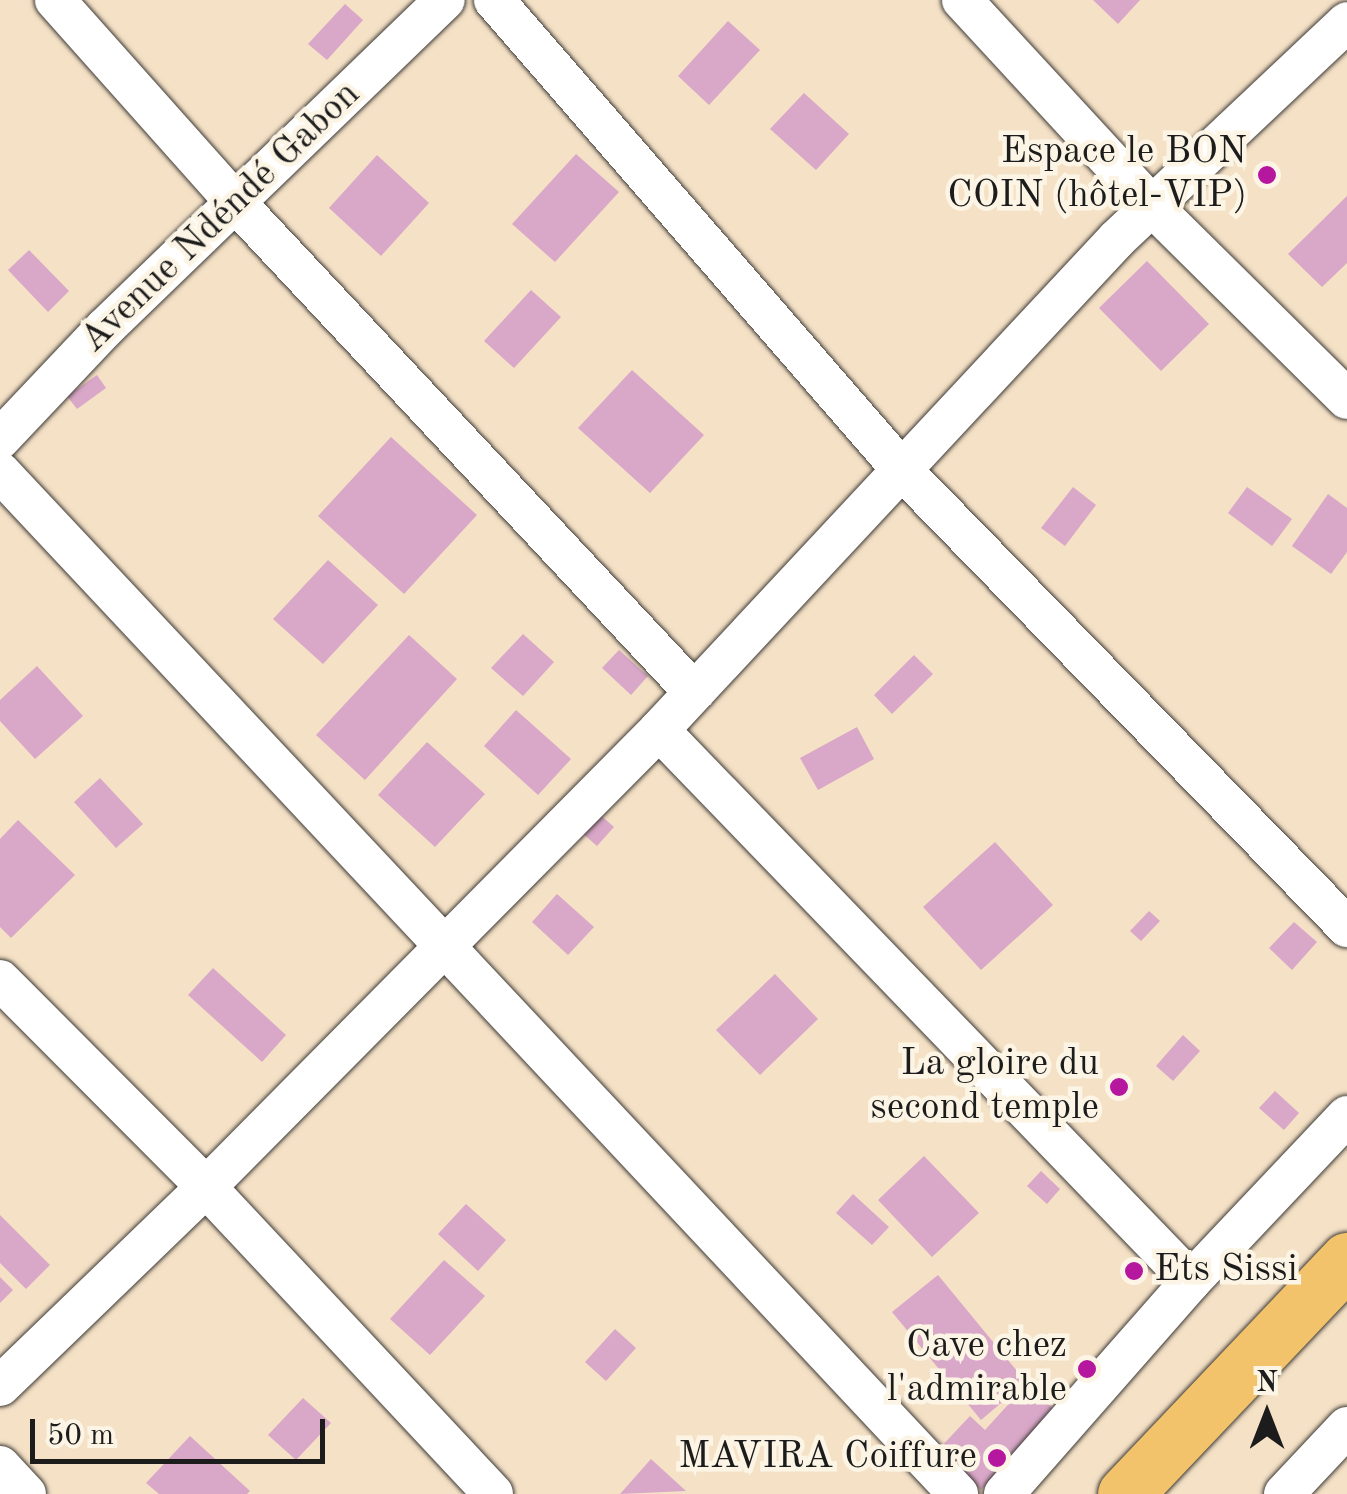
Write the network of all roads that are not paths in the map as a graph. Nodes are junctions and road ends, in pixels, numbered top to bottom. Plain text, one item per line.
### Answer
1 (55, 0) edge
2 (445, 0) edge
3 (494, 0) edge
4 (962, 0) edge
5 (1347, 22) edge
6 (236, 204) junction
7 (1152, 206) junction
8 (1347, 399) edge
9 (0, 439) edge
10 (902, 470) junction
11 (0, 472) edge
12 (694, 692) junction
13 (658, 730) junction
14 (1347, 927) edge
15 (444, 946) junction
16 (0, 980) edge
17 (1347, 1116) edge
18 (206, 1187) junction
19 (1347, 1260) edge
20 (1191, 1281) junction
21 (0, 1386) edge
22 (1347, 1427) edge
23 (0, 1466) edge
24 (26, 1494) edge
25 (493, 1494) edge
26 (958, 1494) edge
27 (1004, 1494) edge
28 (1126, 1494) edge
29 (1284, 1494) edge

1 - 6 street
2 - 6 street, Avenue Ndéndé Gabon
3 - 10 street
4 - 7 street
5 - 7 street
6 - 9 street, Avenue Ndéndé Gabon
6 - 12 street
7 - 8 street
7 - 10 street
10 - 12 street
10 - 14 street
11 - 15 street
12 - 13 street
13 - 15 street
13 - 20 street
15 - 18 street
15 - 26 street
16 - 18 street
17 - 20 street
18 - 21 street
18 - 25 street
19 - 28 highway
20 - 27 street
22 - 29 street
23 - 24 street

